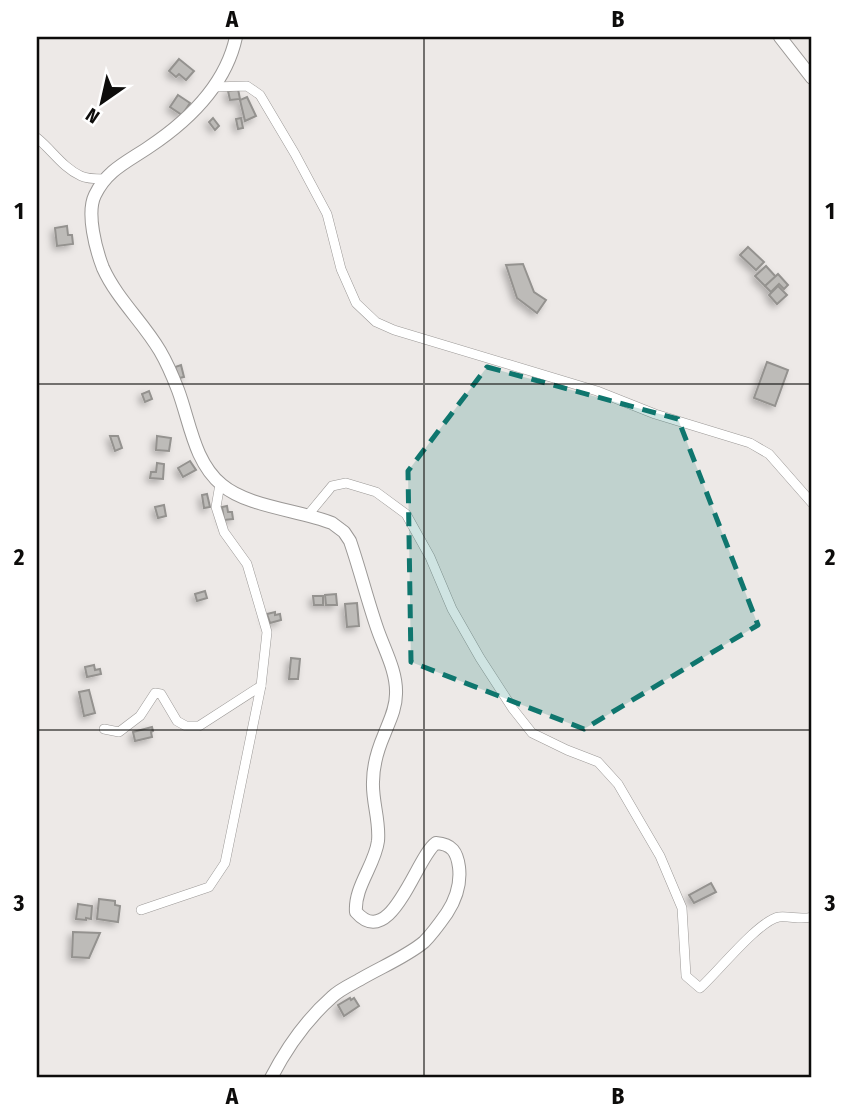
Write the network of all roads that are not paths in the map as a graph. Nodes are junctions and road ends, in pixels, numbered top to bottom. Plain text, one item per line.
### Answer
1 (236, 37) edge
2 (780, 37) edge
3 (812, 78) edge
4 (213, 87) junction
5 (37, 138) edge
6 (104, 179) junction
7 (220, 484) junction
8 (812, 503) edge
9 (308, 515) junction
10 (261, 686) junction
11 (104, 729) dead end
12 (141, 910) dead end
13 (812, 917) edge
14 (271, 1078) edge

1 - 4 main road
2 - 3 main road
4 - 6 main road
4 - 8 street
5 - 6 street
6 - 7 main road
7 - 9 main road
7 - 10 street
9 - 13 street
9 - 14 main road
10 - 11 street
10 - 12 street

